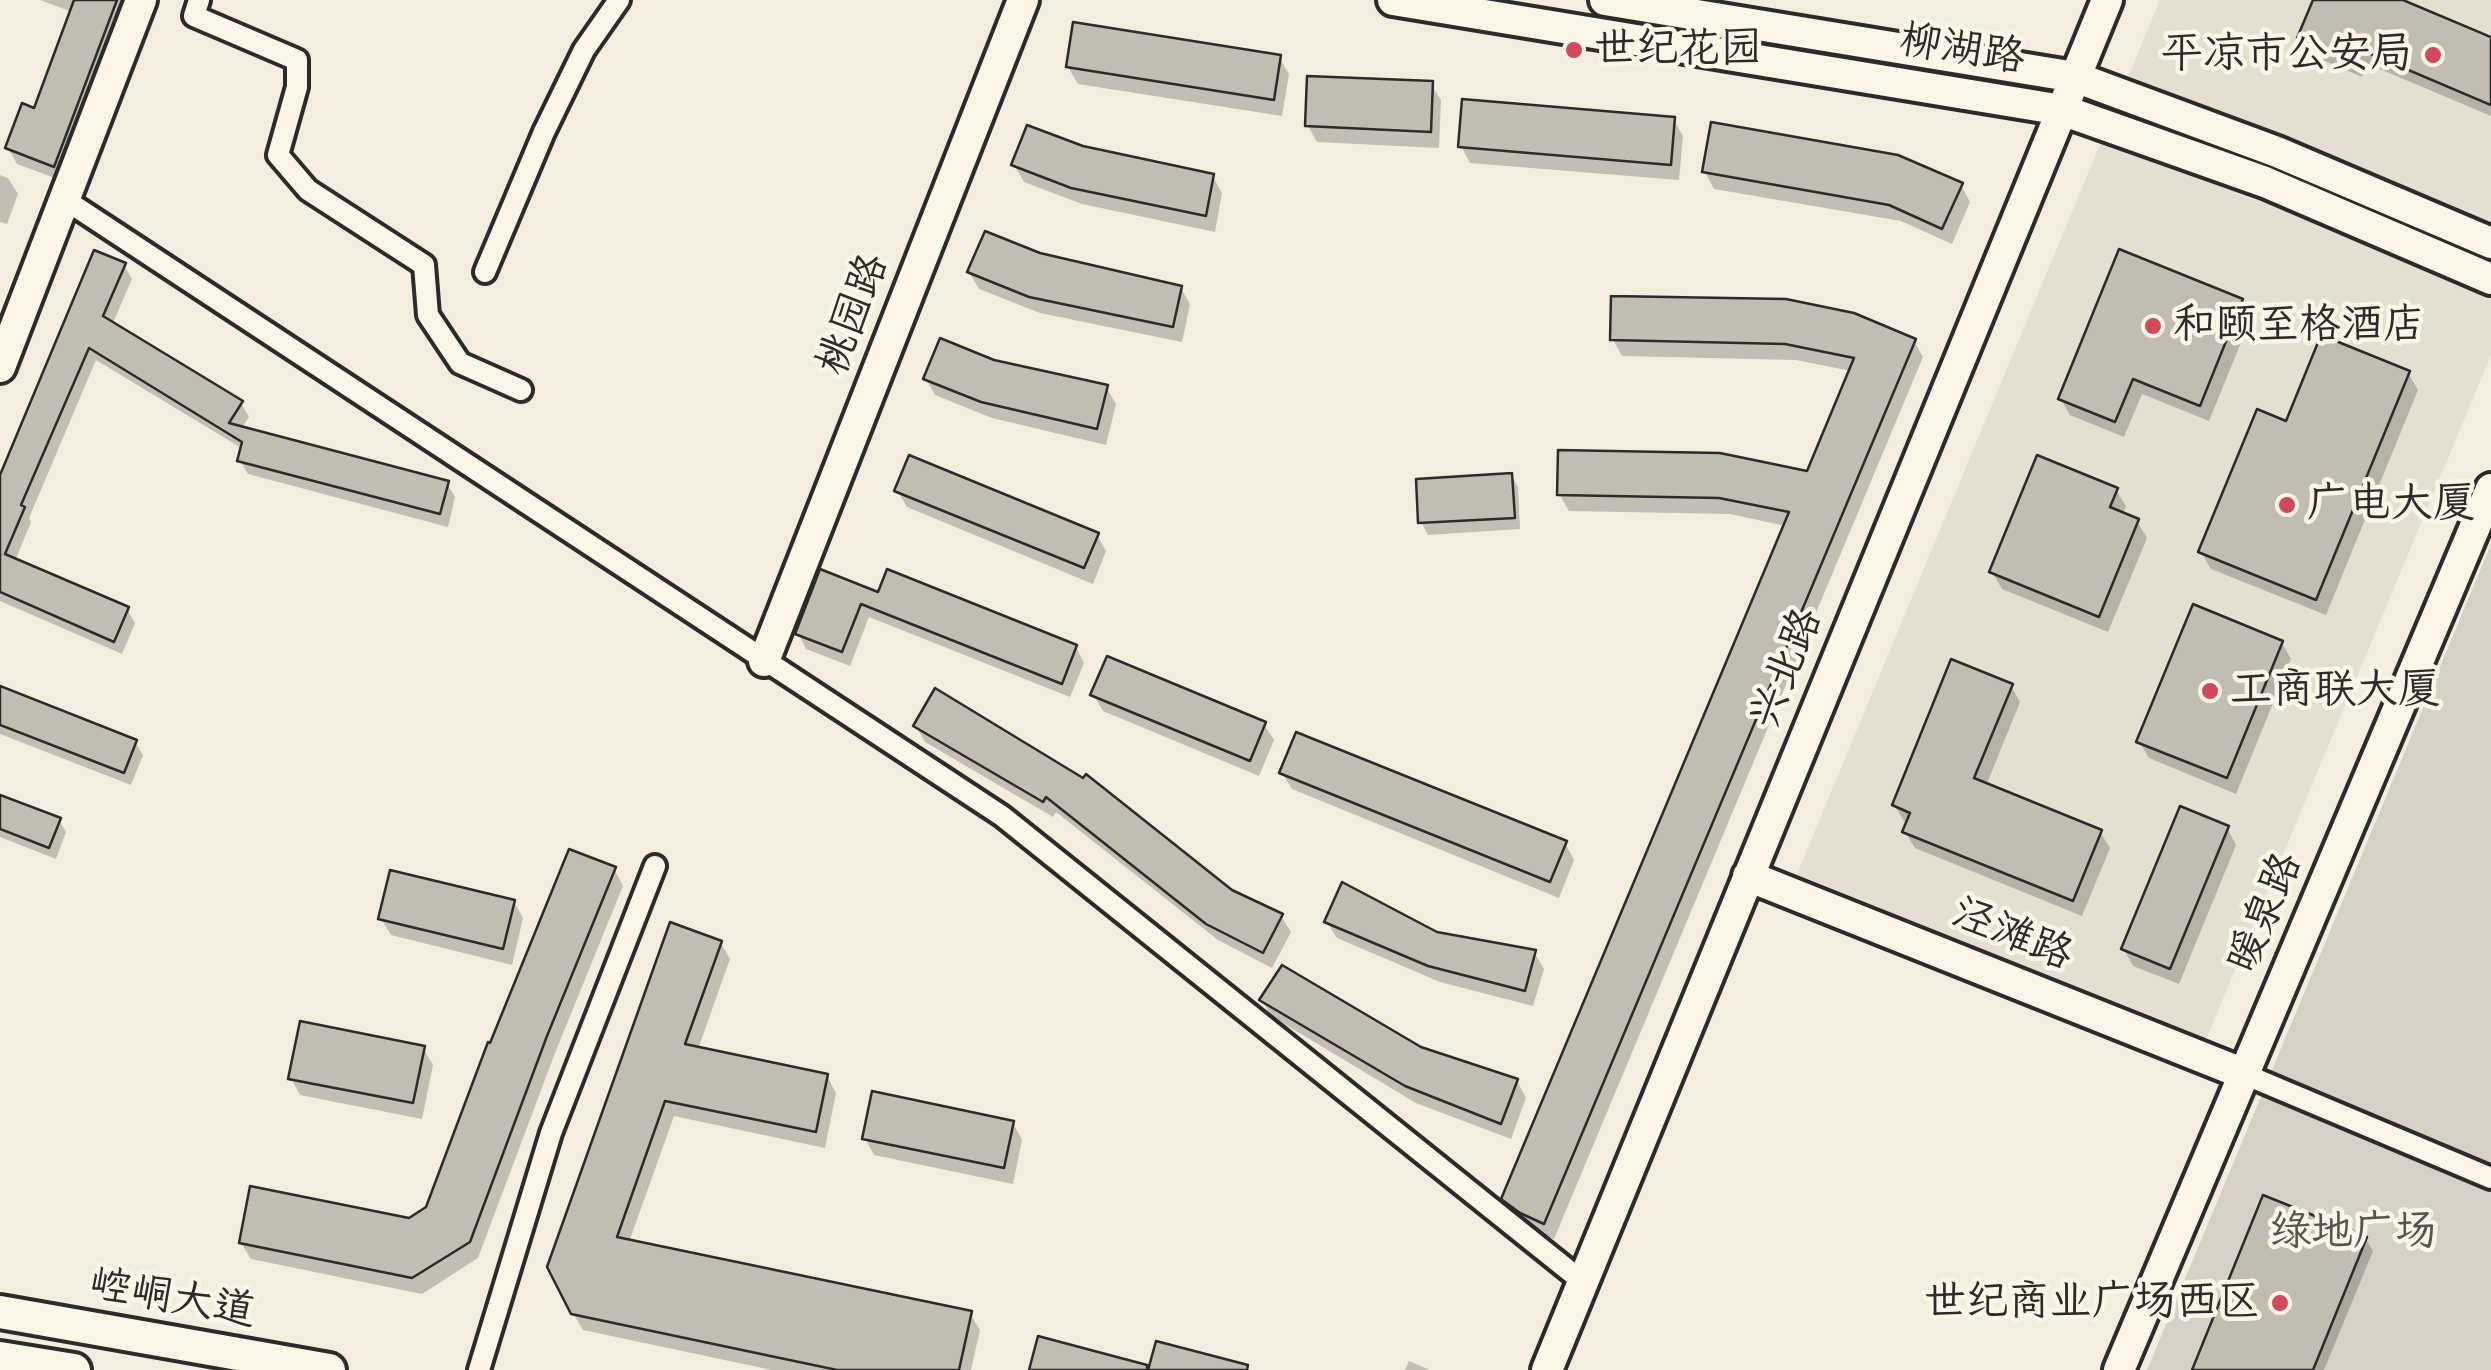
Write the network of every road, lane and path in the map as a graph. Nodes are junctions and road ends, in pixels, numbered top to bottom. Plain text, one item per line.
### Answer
1 (141, 0) edge
2 (199, 0) edge
3 (619, 0) edge
4 (1023, 0) edge
5 (1393, 0) edge
6 (1604, 0) edge
7 (2107, 0) edge
8 (2075, 77) junction
9 (2062, 110) junction
10 (64, 200) junction
11 (2491, 243) edge
12 (485, 272) dead end
13 (2491, 279) edge
14 (0, 367) edge
15 (521, 390) dead end
16 (2491, 489) edge
17 (764, 661) junction
18 (655, 866) dead end
19 (1748, 876) junction
20 (2244, 1074) junction
21 (2491, 1178) edge
22 (1583, 1282) junction
23 (0, 1312) edge
24 (0, 1358) edge
25 (74, 1370) edge
26 (329, 1370) edge
27 (479, 1370) edge
28 (1547, 1370) edge
29 (2119, 1370) edge

1 - 10 street
2 - 15 street
3 - 12 street
4 - 17 street, 桃园路
5 - 9 street, 柳湖路
6 - 8 street, 柳湖路
7 - 8 street, 兴北路
8 - 9 street, 兴北路
8 - 11 street, 柳湖路
9 - 13 street, 柳湖路
9 - 19 street, 兴北路
10 - 14 street
10 - 17 street
16 - 20 street, 暖泉路
17 - 22 street
18 - 27 street
19 - 20 street, 泾滩路
19 - 22 street, 兴北路
20 - 21 street
20 - 29 street, 暖泉路
22 - 28 street, 兴北路
23 - 26 main road, 崆峒大道
24 - 25 main road, 崆峒大道

